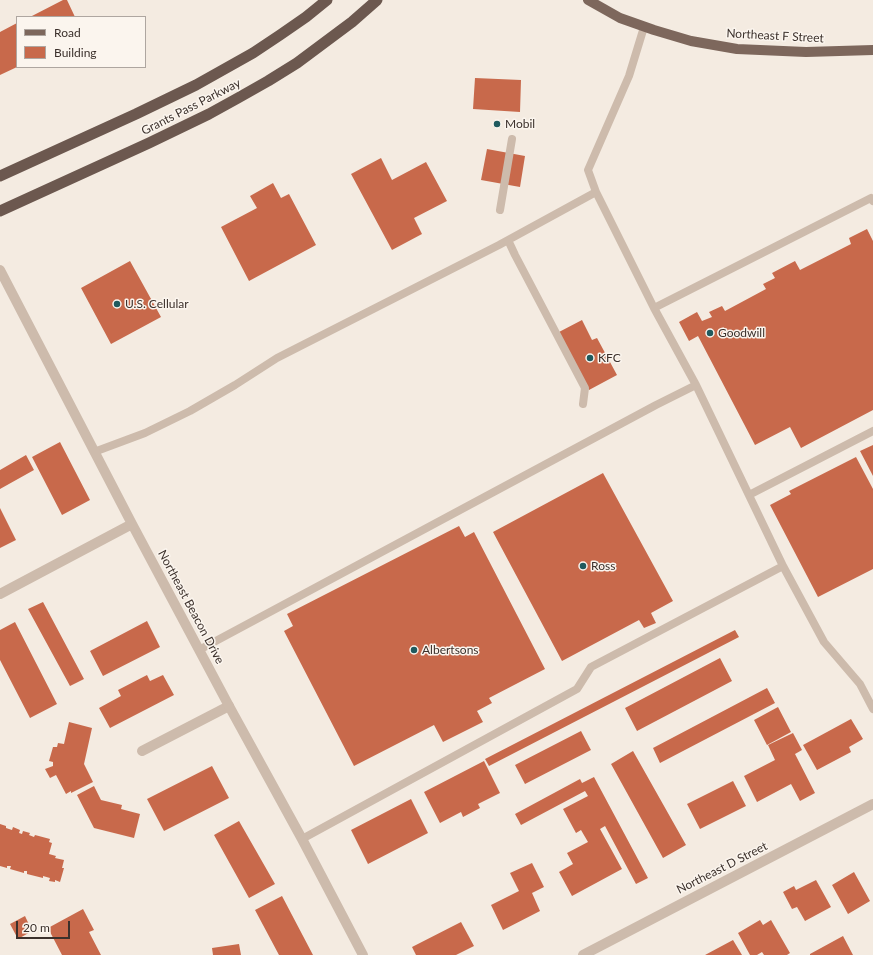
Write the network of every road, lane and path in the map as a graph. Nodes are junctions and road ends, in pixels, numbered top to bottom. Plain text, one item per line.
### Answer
1 (327, 0) edge
2 (377, 0) edge
3 (588, 0) edge
4 (644, 27) junction
5 (873, 50) edge
6 (512, 139) dead end
7 (0, 176) edge
8 (596, 192) junction
9 (873, 201) edge
10 (500, 210) dead end
11 (0, 211) edge
12 (508, 240) junction
13 (0, 270) edge
14 (654, 308) junction
15 (696, 385) junction
16 (583, 404) dead end
17 (873, 431) edge
18 (94, 452) junction
19 (749, 495) junction
20 (132, 524) junction
21 (783, 566) junction
22 (0, 594) edge
23 (199, 650) junction
24 (229, 706) junction
25 (873, 709) edge
26 (142, 751) dead end
27 (873, 804) edge
28 (302, 839) junction
29 (363, 955) edge
30 (583, 955) edge

1 - 7 highway, Grants Pass Parkway
2 - 11 highway, Grants Pass Parkway
3 - 4 main road, Northeast F Street
4 - 5 main road, Northeast F Street
4 - 8 lane
6 - 10 lane
8 - 12 lane
8 - 14 lane
9 - 14 lane
12 - 16 lane
12 - 18 lane
13 - 18 street, Northeast Beacon Drive
14 - 15 lane
15 - 19 lane
15 - 23 lane
17 - 19 lane
18 - 20 street, Northeast Beacon Drive
19 - 21 lane
20 - 22 street
20 - 23 street, Northeast Beacon Drive
21 - 25 lane
21 - 28 lane
23 - 24 street, Northeast Beacon Drive
24 - 26 street
24 - 28 street, Northeast Beacon Drive
27 - 30 street, Northeast D Street
28 - 29 street, Northeast Beacon Drive

